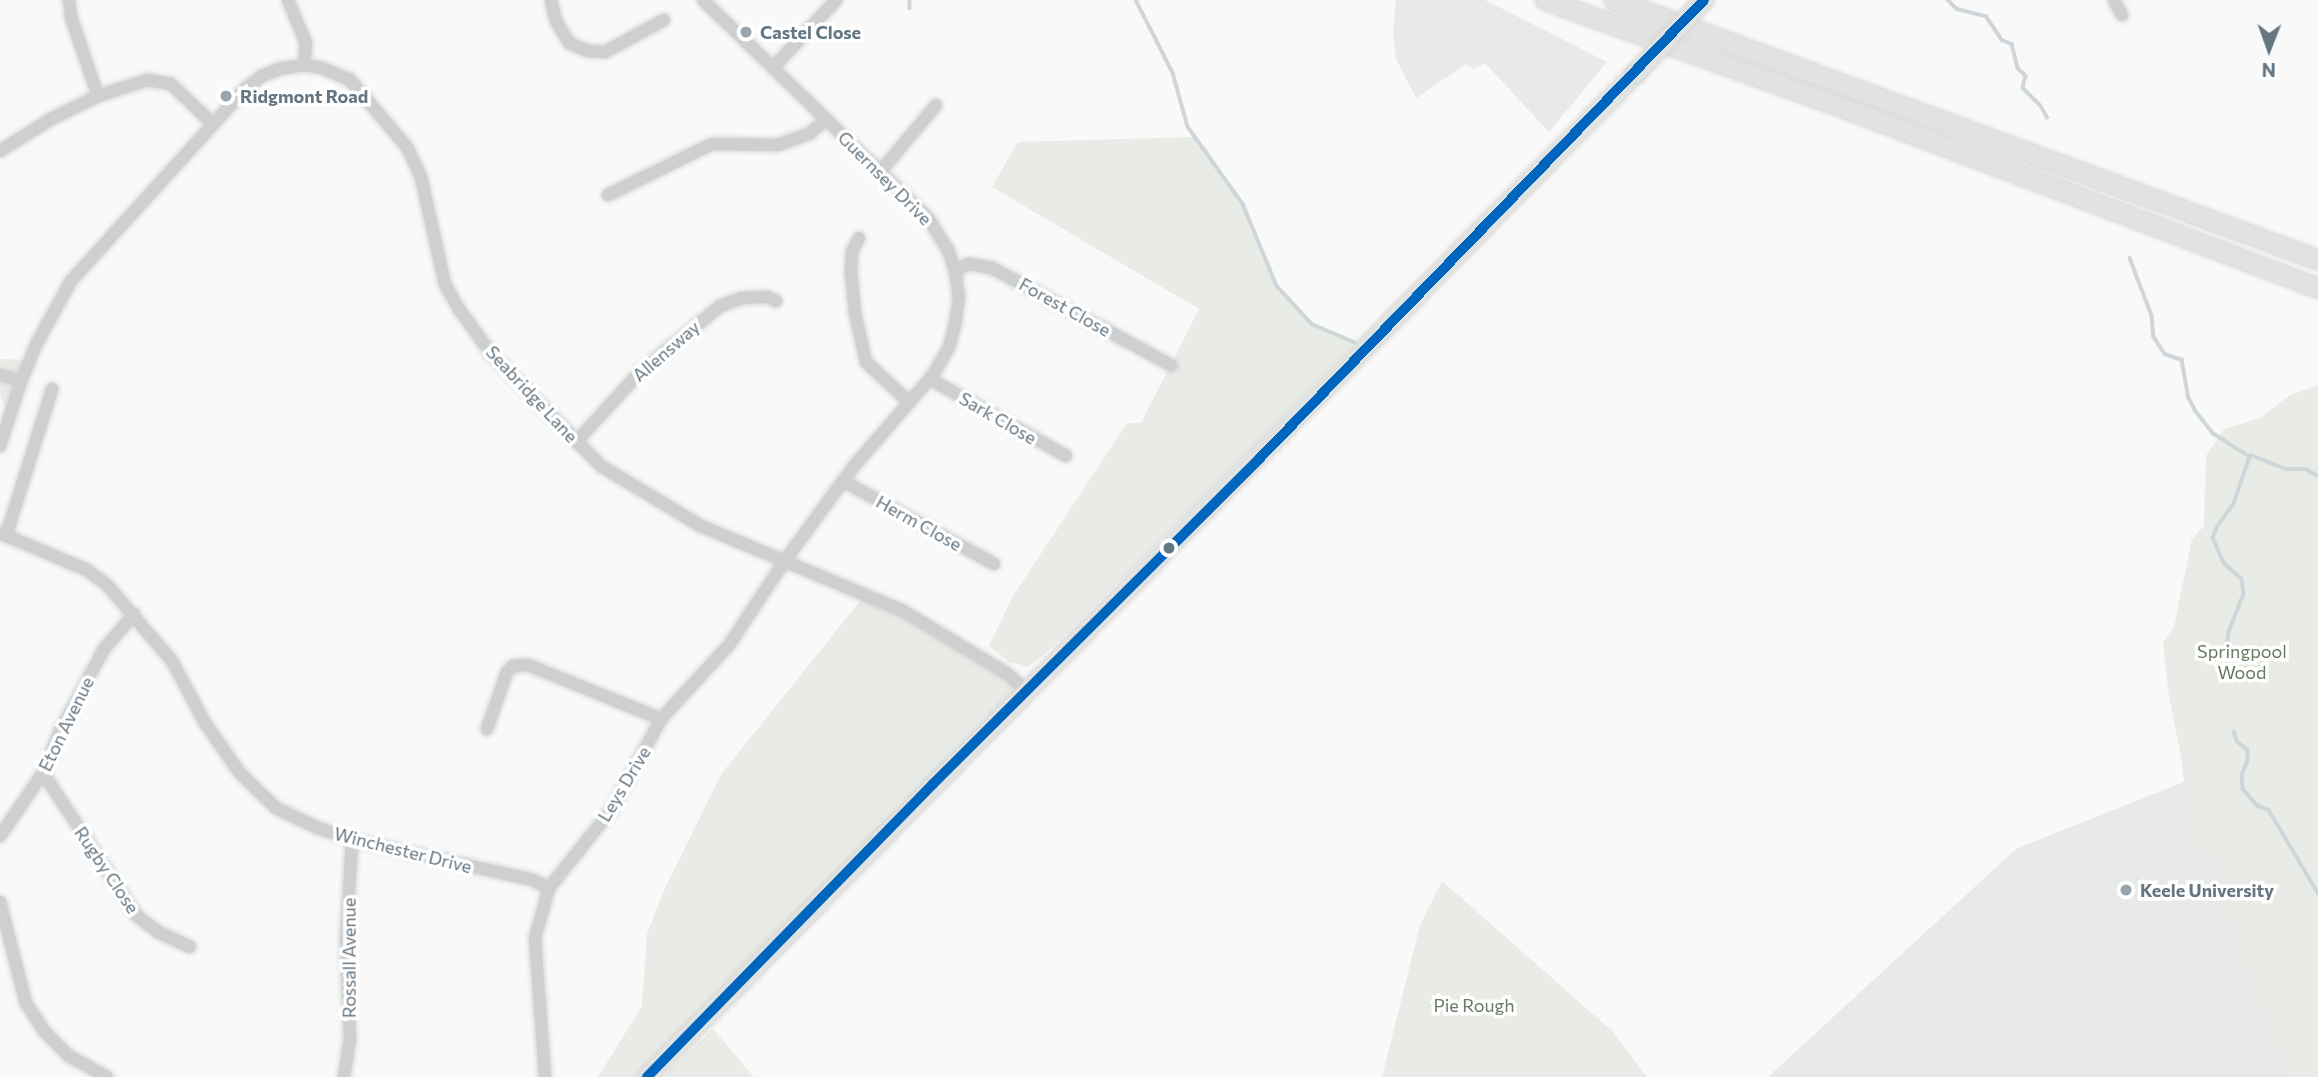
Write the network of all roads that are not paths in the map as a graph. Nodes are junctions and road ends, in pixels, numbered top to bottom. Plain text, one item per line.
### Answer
1 (69, 0) edge
2 (288, 0) edge
3 (551, 0) edge
4 (703, 0) edge
5 (836, 0) edge
6 (1545, 0) edge
7 (1614, 0) edge
8 (1704, 0) edge
9 (2114, 0) edge
10 (2122, 15) dead end
11 (664, 20) dead end
12 (304, 65) junction
13 (773, 68) junction
14 (98, 96) junction
15 (936, 105) dead end
16 (826, 119) junction
17 (212, 123) junction
18 (0, 151) edge
19 (880, 172) junction
20 (608, 195) dead end
21 (859, 238) dead end
22 (2318, 260) edge
23 (956, 271) junction
24 (2318, 288) edge
25 (776, 301) dead end
26 (1171, 365) dead end
27 (0, 375) edge
28 (930, 379) junction
29 (21, 381) junction
30 (52, 389) dead end
31 (909, 402) junction
32 (1, 440) edge
33 (576, 442) junction
34 (1066, 456) dead end
35 (844, 481) junction
36 (3, 535) edge
37 (786, 559) junction
38 (994, 564) dead end
39 (134, 614) junction
40 (1027, 691) junction
41 (661, 719) junction
42 (487, 729) dead end
43 (43, 773) junction
44 (0, 836) edge
45 (352, 839) junction
46 (550, 888) junction
47 (0, 902) edge
48 (190, 947) dead end
49 (107, 1077) edge
50 (344, 1077) edge
51 (545, 1077) edge
52 (647, 1077) edge

1 - 14 street
2 - 12 street
3 - 11 street
4 - 13 street, Guernsey Drive
5 - 13 street
6 - 24 highway
7 - 22 highway
8 - 40 highway, bridge
9 - 10 street
12 - 17 street, Seabridge Lane
12 - 33 street, Seabridge Lane
13 - 16 street, Guernsey Drive
14 - 17 street
14 - 18 street
15 - 19 street
16 - 19 street, Guernsey Drive
16 - 20 street
17 - 29 street, Seabridge Lane
19 - 23 street, Guernsey Drive
21 - 31 street
23 - 26 street, Forest Close
23 - 28 street, Guernsey Drive
25 - 33 street, Allensway
27 - 29 street
28 - 31 street, Guernsey Drive
28 - 34 street, Sark Close
29 - 32 street, Seabridge Lane
30 - 36 street, Winchester Drive
31 - 35 street, Guernsey Drive
33 - 37 street, Seabridge Lane
35 - 37 street, Guernsey Drive
35 - 38 street, Herm Close
36 - 39 street, Winchester Drive
37 - 40 street, Seabridge Lane
37 - 41 street, Leys Drive
39 - 43 street, Eton Avenue
39 - 45 street, Winchester Drive
40 - 52 highway
41 - 42 street
41 - 46 street, Leys Drive
43 - 44 street, Eton Avenue
43 - 48 street, Rugby Close
45 - 46 street, Winchester Drive
45 - 50 street, Rossall Avenue
46 - 51 street, Leys Drive
47 - 49 street

